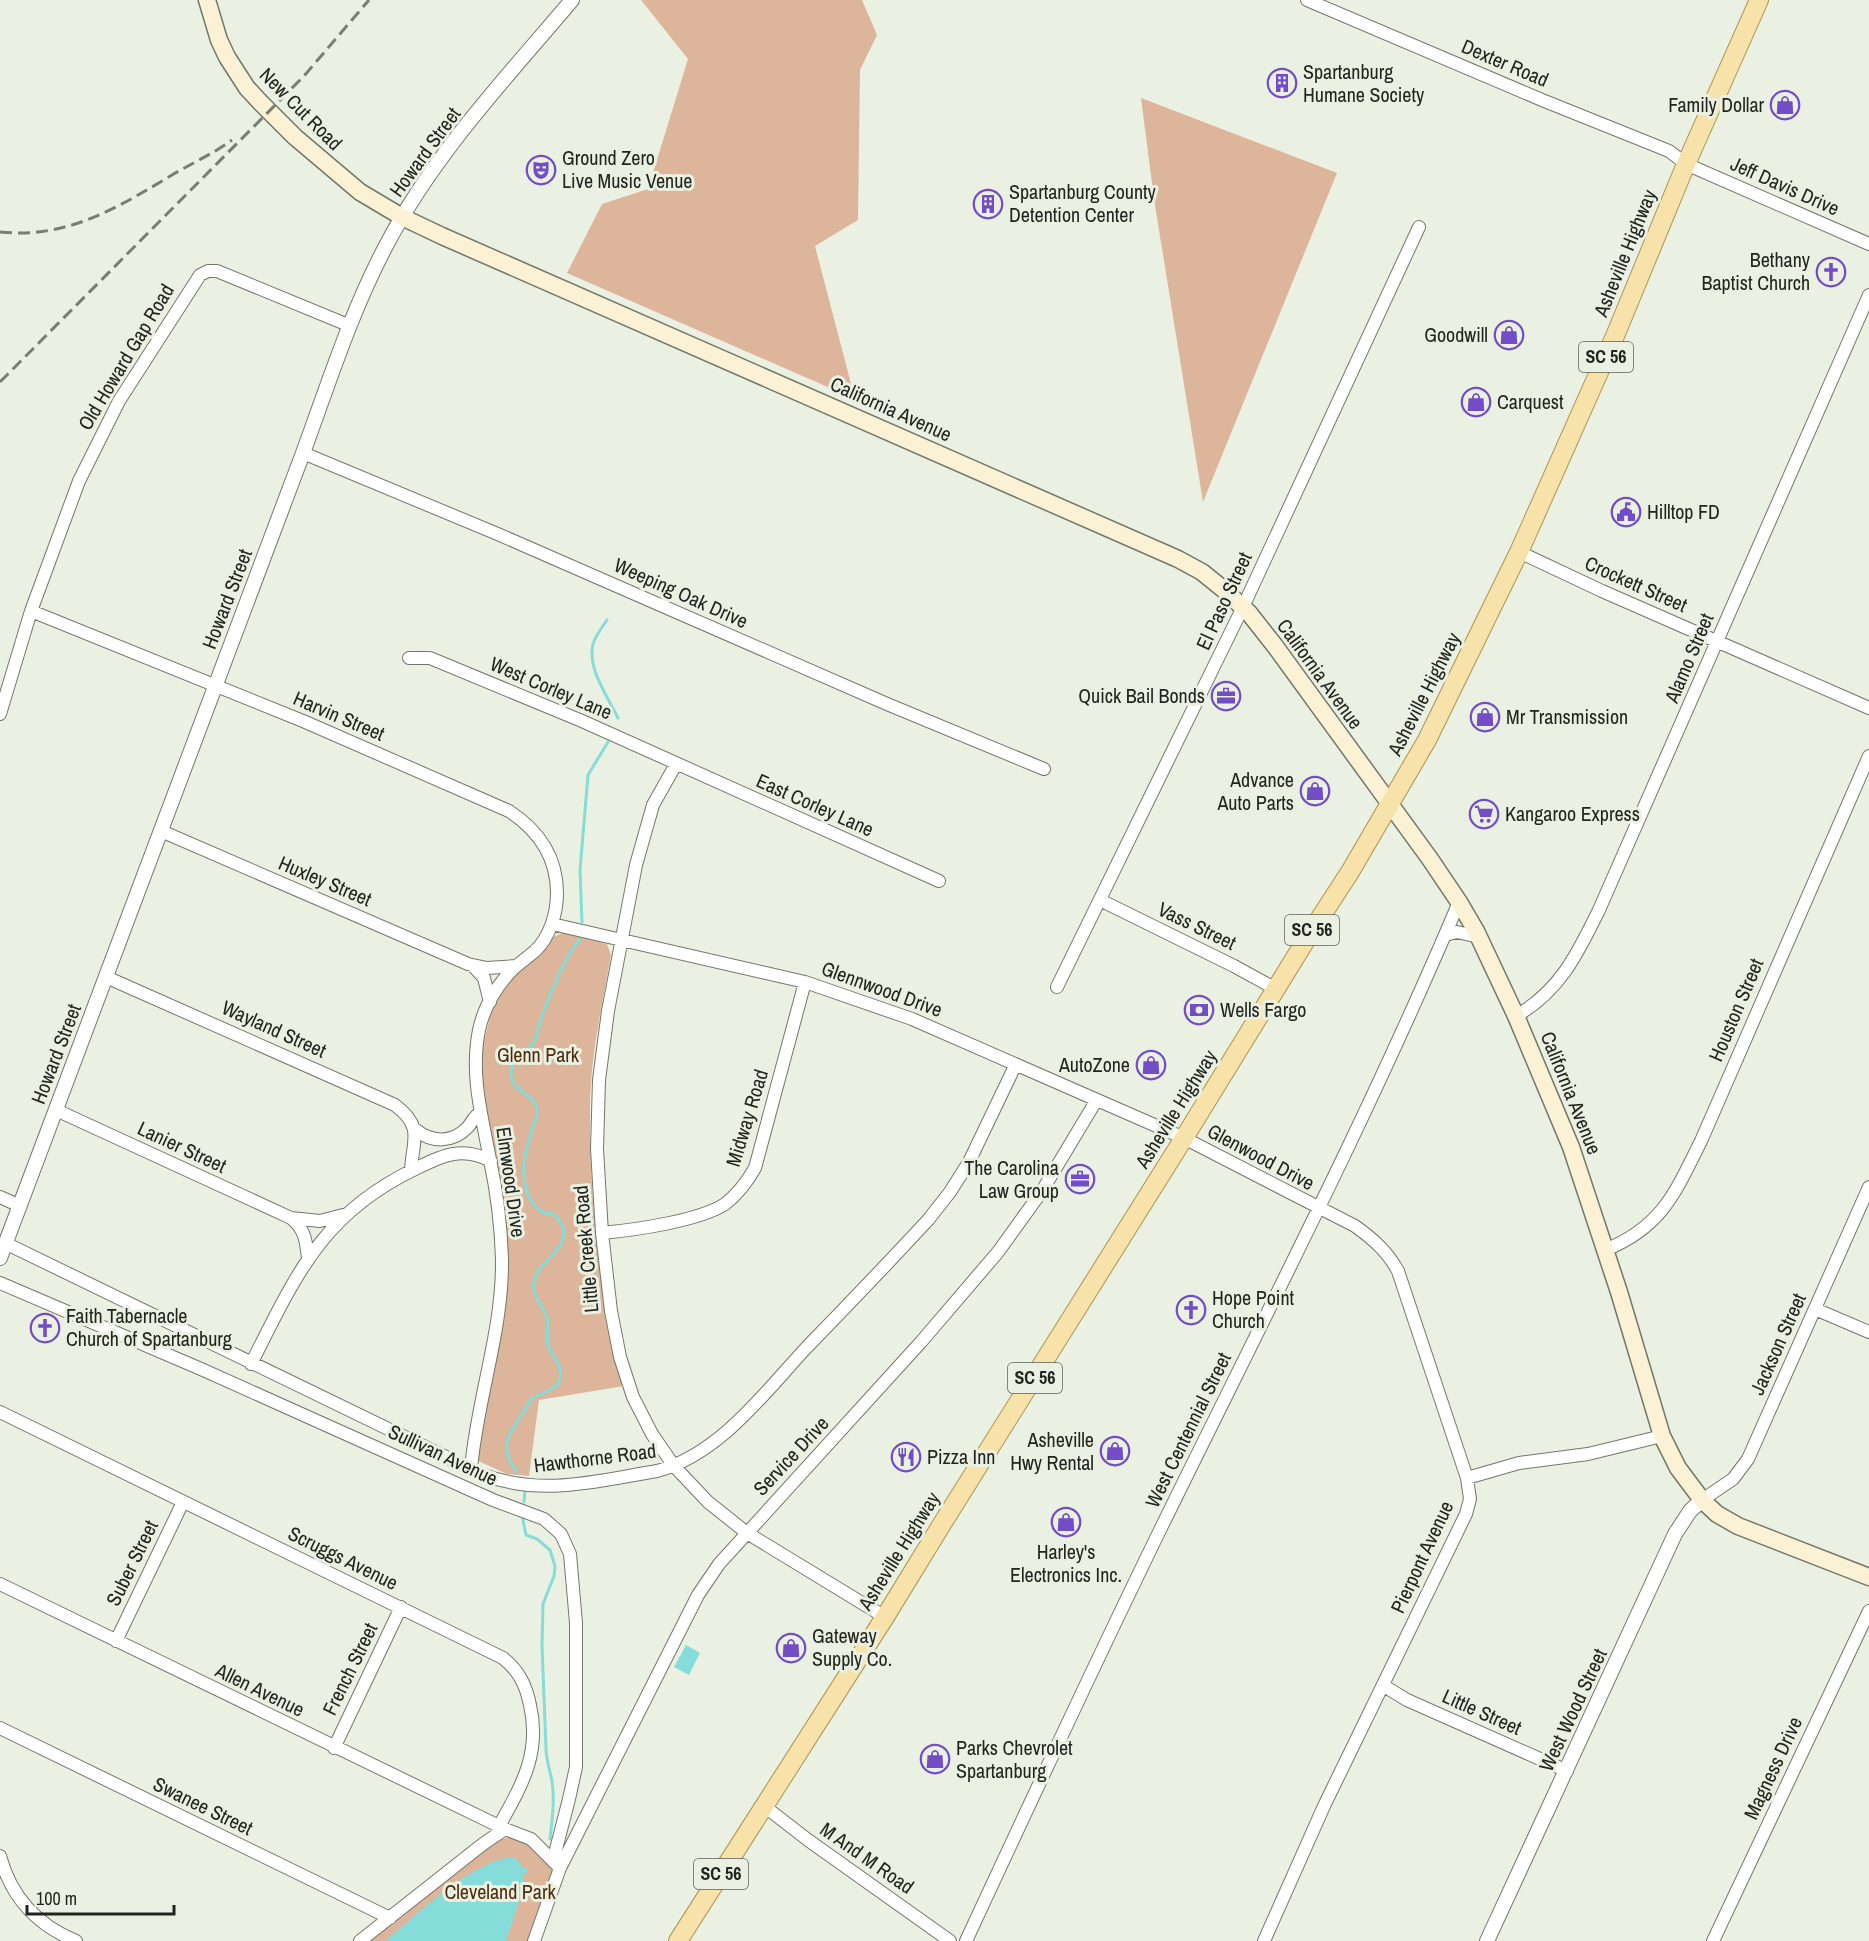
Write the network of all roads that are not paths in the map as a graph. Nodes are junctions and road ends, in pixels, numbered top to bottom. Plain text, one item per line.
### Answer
1 (207, 0) edge
2 (572, 0) edge
3 (1307, 0) edge
4 (1759, 0) edge
5 (1686, 164) junction
6 (402, 217) junction
7 (1419, 227) dead end
8 (1869, 244) edge
9 (1869, 295) edge
10 (348, 325) junction
11 (303, 453) junction
12 (1519, 552) junction
13 (1243, 607) junction
14 (31, 612) junction
15 (1717, 641) junction
16 (408, 657) dead end
17 (216, 686) junction
18 (1869, 708) edge
19 (0, 714) edge
20 (1869, 756) edge
21 (676, 764) junction
22 (1044, 769) dead end
23 (1390, 806) junction
24 (161, 831) junction
25 (939, 881) dead end
26 (1100, 900) junction
27 (1459, 902) junction
28 (552, 924) junction
29 (1445, 935) junction
30 (1479, 937) junction
31 (623, 940) junction
32 (473, 966) junction
33 (516, 966) junction
34 (106, 977) junction
35 (805, 982) junction
36 (1057, 987) dead end
37 (1276, 989) junction
38 (490, 1002) junction
39 (1516, 1016) junction
40 (1016, 1066) junction
41 (1096, 1101) junction
42 (56, 1110) junction
43 (480, 1113) junction
44 (416, 1130) junction
45 (1184, 1138) junction
46 (490, 1161) junction
47 (411, 1171) junction
48 (1869, 1187) edge
49 (0, 1197) edge
50 (20, 1206) junction
51 (1319, 1209) junction
52 (348, 1213) junction
53 (291, 1218) junction
54 (602, 1233) junction
55 (5, 1244) junction
56 (1605, 1250) junction
57 (0, 1258) edge
58 (308, 1258) junction
59 (0, 1283) edge
60 (1815, 1309) junction
61 (1869, 1332) edge
62 (251, 1364) junction
63 (0, 1412) edge
64 (1662, 1436) junction
65 (674, 1466) junction
66 (471, 1469) junction
67 (1467, 1478) junction
68 (1702, 1500) junction
69 (183, 1502) junction
70 (747, 1533) junction
71 (1869, 1576) edge
72 (0, 1584) edge
73 (401, 1607) junction
74 (1869, 1611) edge
75 (885, 1617) junction
76 (116, 1641) junction
77 (1384, 1686) junction
78 (0, 1728) edge
79 (334, 1748) junction
80 (1567, 1771) junction
81 (764, 1806) junction
82 (502, 1828) junction
83 (0, 1856) edge
84 (557, 1864) junction
85 (390, 1918) junction
86 (76, 1941) edge
87 (360, 1941) edge
88 (534, 1941) edge
89 (678, 1941) edge
90 (950, 1941) edge
91 (966, 1941) edge
92 (1264, 1941) edge
93 (1487, 1941) edge
94 (1713, 1941) edge

1 - 6 main road, New Cut Road
2 - 6 street, Howard Street
3 - 5 street, Dexter Road
4 - 5 main road, Asheville Highway / SC 56
5 - 8 street, Jeff Davis Drive
5 - 12 main road, Asheville Highway / SC 56
6 - 10 street, Howard Street
6 - 13 main road, California Avenue
7 - 13 street, El Paso Street
9 - 15 street, Alamo Street
10 - 11 street, Howard Street
10 - 14 street, Old Howard Gap Road
11 - 17 street, Howard Street
11 - 22 street, Weeping Oak Drive
12 - 15 street, Crockett Street
12 - 23 main road, Asheville Highway / SC 56
13 - 23 main road, California Avenue
13 - 26 street, El Paso Street
14 - 17 street, Harvin Street
14 - 19 street, Old Howard Gap Road
15 - 18 street, Crockett Street
15 - 39 street, Alamo Street
16 - 21 street, West Corley Lane
17 - 24 street, Howard Street
17 - 28 street, Harvin Street
20 - 56 street, Houston Street
21 - 25 street, East Corley Lane
21 - 31 street, Little Creek Road
23 - 27 main road, California Avenue
23 - 37 main road, Asheville Highway / SC 56
24 - 32 street, Huxley Street
24 - 34 street, Howard Street
26 - 36 street, El Paso Street
26 - 37 street, Vass Street
27 - 29 street, West Centennial Street
27 - 30 main road, California Avenue
28 - 31 street, Glennwood Drive
28 - 33 street, Elmwood Drive
29 - 30 street
29 - 51 street, West Centennial Street
30 - 39 main road, California Avenue
31 - 35 street, Glennwood Drive
31 - 54 street, Little Creek Road
32 - 33 street, Huxley Street
32 - 38 street
33 - 38 street, Elmwood Drive
34 - 42 street, Howard Street
34 - 44 street, Wayland Street
35 - 40 street, Glennwood Drive
35 - 54 street, Midway Road
37 - 45 main road, Asheville Highway / SC 56
38 - 43 street, Elmwood Drive
39 - 56 main road, California Avenue
40 - 41 street, Glennwood Drive
40 - 65 street, Hawthorne Road
41 - 45 street, Glennwood Drive
41 - 70 street, Service Drive
42 - 50 street, Howard Street
42 - 53 street, Lanier Street
43 - 44 street
43 - 46 street, Elmwood Drive
44 - 47 street
45 - 51 street, Glenwood Drive
45 - 75 main road, Asheville Highway / SC 56
46 - 47 street
46 - 66 street, Elmwood Drive
47 - 52 street
48 - 60 street, Jackson Street
49 - 50 street
50 - 55 street, Howard Street
51 - 67 street, Pierpont Avenue
51 - 91 street, West Centennial Street
52 - 53 street, Lanier Street
52 - 58 street
53 - 58 street
54 - 65 street, Little Creek Road
55 - 57 street, Howard Street
55 - 62 street, Hawthorne Road
56 - 64 main road, California Avenue
58 - 62 street
59 - 84 street, Sullivan Avenue
60 - 61 street
60 - 68 street, Jackson Street
62 - 66 street, Hawthorne Road
63 - 69 street, Scruggs Avenue
64 - 67 street
64 - 68 main road, California Avenue
65 - 66 street, Hawthorne Road
65 - 70 street, Little Creek Road
67 - 77 street, Pierpont Avenue
68 - 71 main road, California Avenue
68 - 80 street, West Wood Street
69 - 73 street, Scruggs Avenue
69 - 76 street, Suber Street
70 - 75 street, Little Creek Road
70 - 84 street, Service Drive
72 - 76 street, Allen Avenue
73 - 79 street, French Street
73 - 82 street, Scruggs Avenue
74 - 94 street, Magness Drive
75 - 81 main road, Asheville Highway / SC 56
76 - 79 street, Allen Avenue
77 - 80 street, Little Street
77 - 92 street, Pierpont Avenue
78 - 85 street, Swanee Street
79 - 82 street, Allen Avenue
80 - 93 street, West Wood Street
81 - 89 main road, Asheville Highway / SC 56
81 - 90 street, M And M Road
82 - 84 street, Allen Avenue
82 - 85 street
83 - 86 street
84 - 88 street
85 - 87 street

